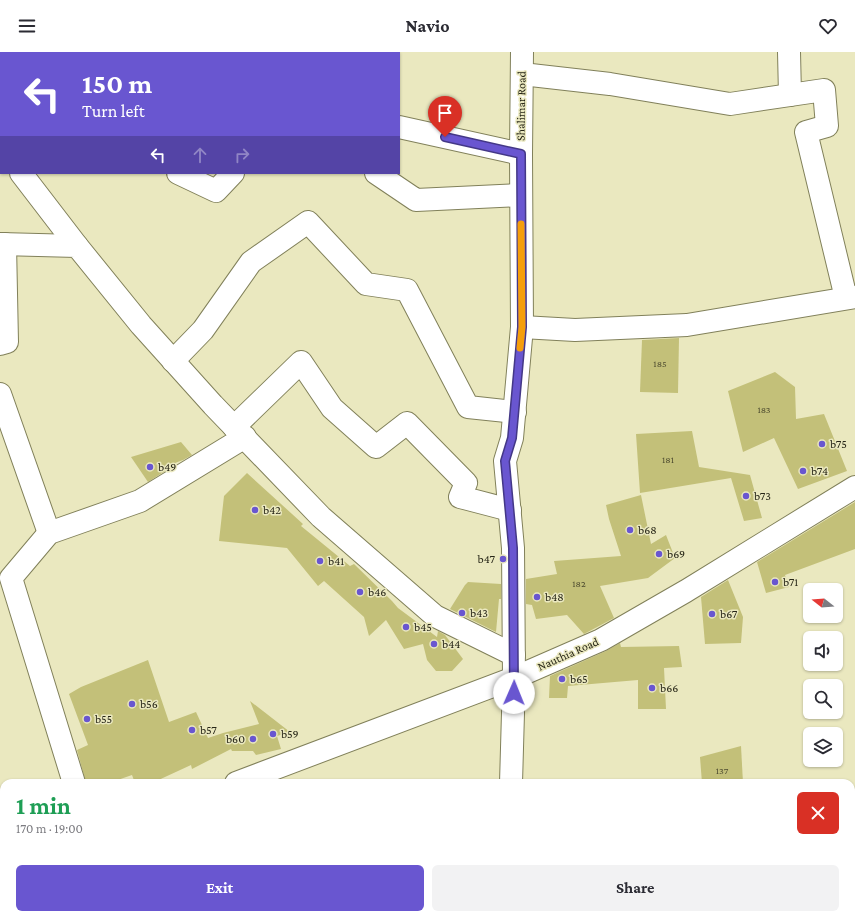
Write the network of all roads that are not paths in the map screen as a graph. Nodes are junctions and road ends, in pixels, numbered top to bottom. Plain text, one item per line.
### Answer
1 (522, 52) edge
2 (789, 52) edge
3 (522, 74) junction
4 (790, 95) junction
5 (400, 127) edge
6 (521, 154) junction
7 (22, 174) edge
8 (180, 174) edge
9 (232, 174) edge
10 (377, 174) edge
11 (521, 195) junction
12 (3, 244) edge
13 (77, 246) junction
14 (850, 297) edge
15 (522, 327) junction
16 (0, 344) edge
17 (173, 361) junction
18 (0, 394) edge
19 (515, 412) junction
20 (240, 432) junction
21 (855, 487) edge
22 (510, 510) junction
23 (49, 533) junction
24 (514, 655) junction
25 (514, 678) junction
26 (73, 779) edge
27 (247, 779) edge
28 (511, 779) edge

1 - 3 street, Shalimar Road
2 - 4 street
3 - 4 street
3 - 6 street, Shalimar Road
4 - 14 street
5 - 6 street
6 - 11 street, Shalimar Road
7 - 13 street
8 - 9 street
10 - 11 street
11 - 15 street, Shalimar Road
12 - 13 street
12 - 16 street
13 - 17 street
14 - 15 street
15 - 19 street, Shalimar Road
17 - 19 street
17 - 20 street
18 - 23 street
19 - 22 street, Shalimar Road
20 - 22 street
20 - 23 street
20 - 24 street
21 - 25 street, Nauthia Road
22 - 24 street, Shalimar Road
23 - 26 street
24 - 25 street, Shalimar Road
25 - 27 street, Nauthia Road
25 - 28 street, Shalimar Road

